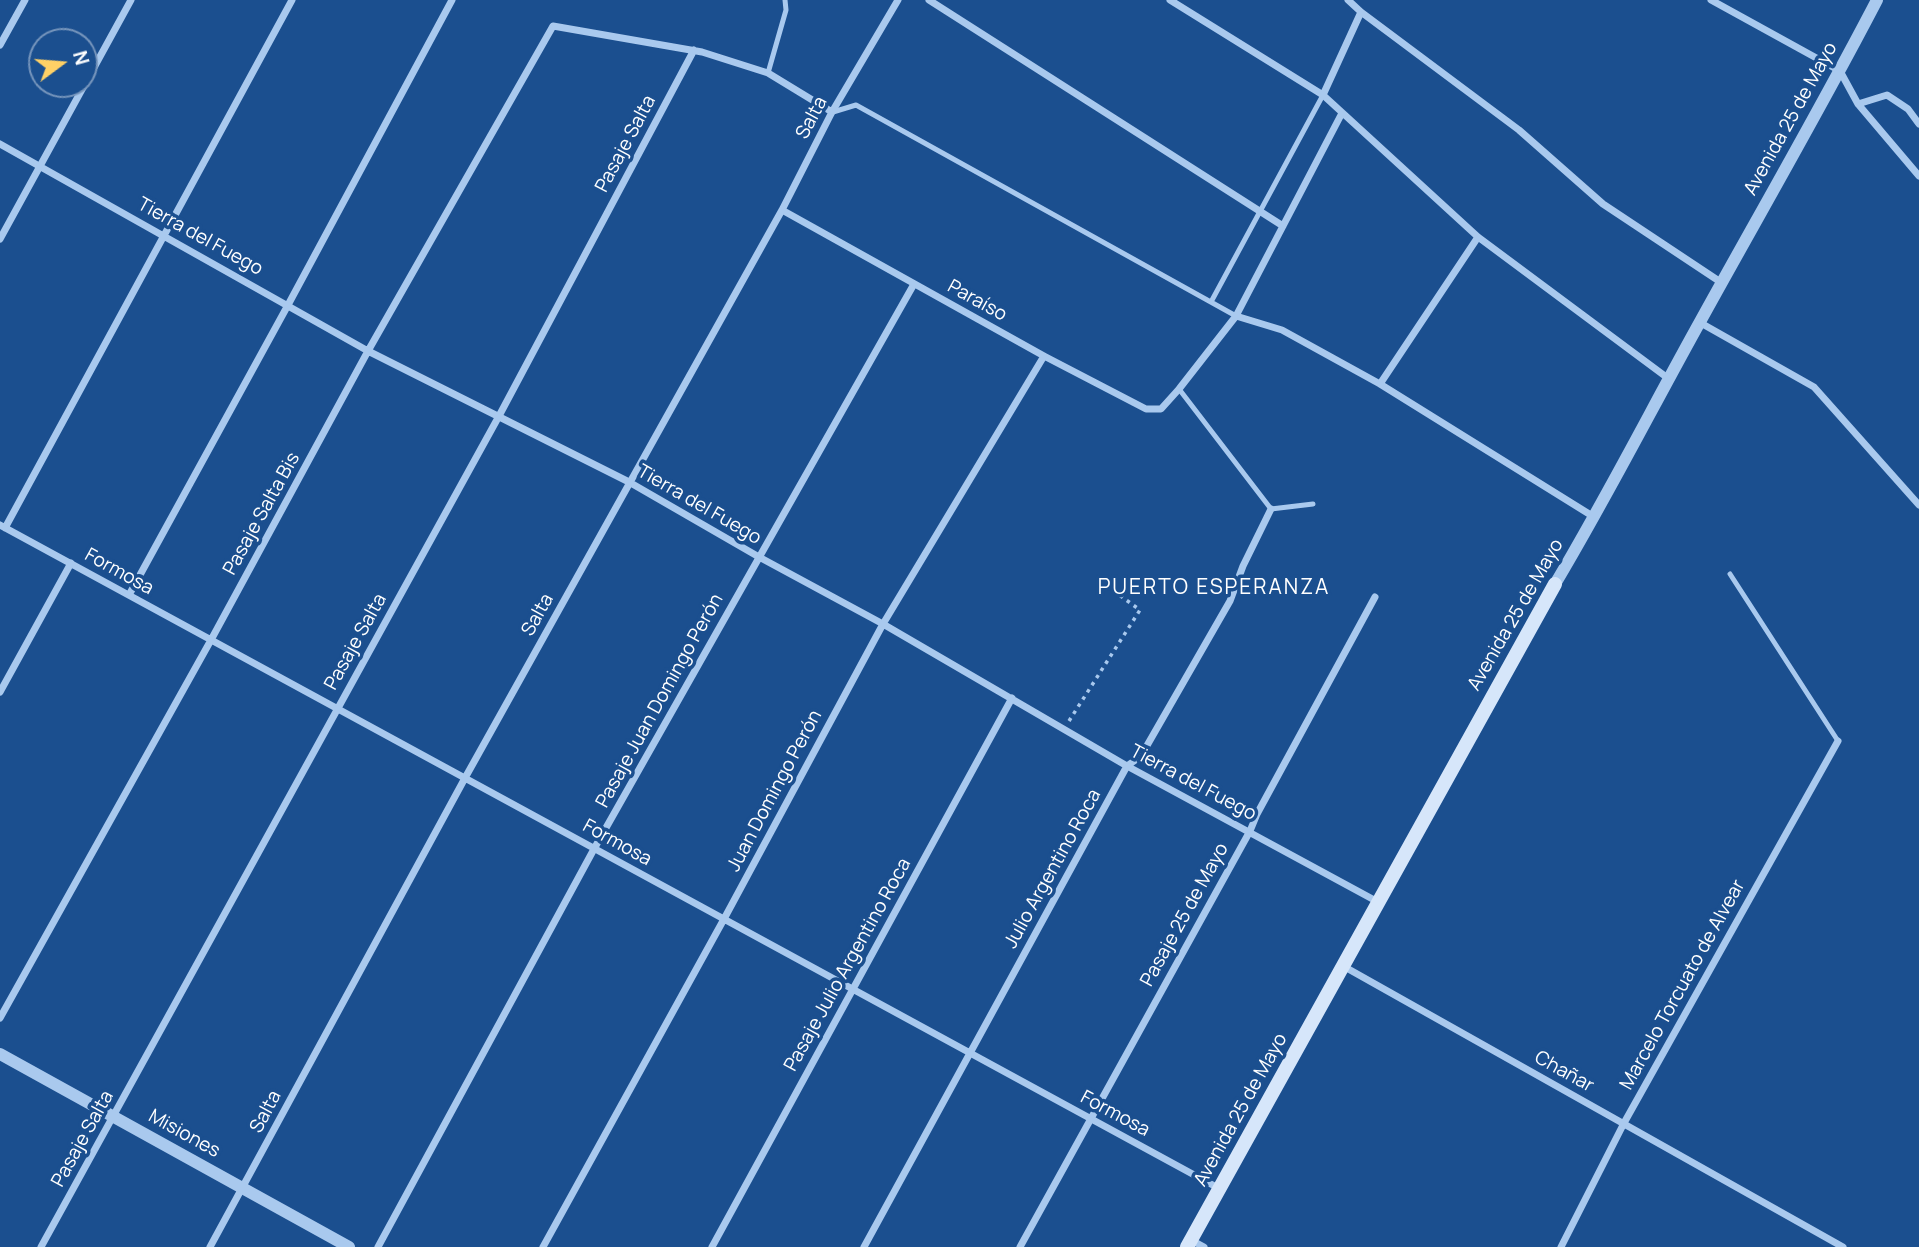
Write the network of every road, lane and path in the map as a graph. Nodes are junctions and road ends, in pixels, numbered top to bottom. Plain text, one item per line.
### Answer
1 (25, 0) edge
2 (131, 0) edge
3 (292, 0) edge
4 (452, 0) edge
5 (785, 0) edge
6 (898, 0) edge
7 (929, 0) edge
8 (1170, 0) edge
9 (1348, 0) edge
10 (1711, 0) edge
11 (1877, 0) edge
12 (1361, 12) junction
13 (0, 45) edge
14 (694, 50) junction
15 (1840, 71) junction
16 (768, 73) junction
17 (1324, 95) junction
18 (1858, 104) junction
19 (832, 112) junction
20 (1342, 113) junction
21 (1919, 124) edge
22 (0, 144) edge
23 (40, 166) junction
24 (1919, 176) edge
25 (782, 210) junction
26 (1260, 211) junction
27 (1283, 226) junction
28 (164, 235) junction
29 (1478, 237) junction
30 (0, 239) edge
31 (1722, 283) junction
32 (914, 284) junction
33 (1211, 302) junction
34 (288, 305) junction
35 (1236, 316) junction
36 (1699, 322) junction
37 (368, 351) junction
38 (1044, 356) junction
39 (1669, 379) junction
40 (1380, 384) junction
41 (1179, 389) junction
42 (499, 416) junction
43 (629, 482) junction
44 (1313, 505) dead end
45 (1919, 505) edge
46 (1271, 509) junction
47 (1594, 518) junction
48 (2, 527) edge
49 (759, 557) junction
50 (71, 563) junction
51 (1730, 574) dead end
52 (1555, 584) joint
53 (1111, 589) dead end
54 (129, 595) junction
55 (1374, 597) dead end
56 (883, 624) junction
57 (211, 640) junction
58 (0, 692) edge
59 (1012, 698) junction
60 (338, 709) junction
61 (1064, 729) junction
62 (1838, 741) joint
63 (1128, 766) junction
64 (465, 778) junction
65 (1250, 831) junction
66 (594, 849) junction
67 (1378, 902) junction
68 (724, 919) junction
69 (1343, 966) junction
70 (853, 989) junction
71 (0, 1018) edge
72 (969, 1053) junction
73 (0, 1054) edge
74 (113, 1116) junction
75 (1090, 1119) junction
76 (1624, 1123) junction
77 (243, 1188) junction
78 (1220, 1189) junction
79 (1194, 1245) edge
80 (41, 1247) edge
81 (210, 1247) edge
82 (349, 1247) edge
83 (378, 1247) edge
84 (543, 1247) edge
85 (712, 1247) edge
86 (864, 1247) edge
87 (1020, 1247) edge
88 (1561, 1247) edge
89 (1843, 1247) edge

1 - 13 street
2 - 23 street
3 - 28 street
4 - 34 street
5 - 16 lane
6 - 19 street, Salta
7 - 26 street
8 - 17 street
9 - 12 street
10 - 15 street
11 - 15 street, Avenida 25 de Mayo
12 - 17 street
12 - 31 street
14 - 16 street
14 - 37 street, Pasaje Salta Bis
14 - 42 street, Pasaje Salta
15 - 18 street
15 - 31 street, Avenida 25 de Mayo
16 - 19 street
17 - 20 street
17 - 26 lane
18 - 21 street
18 - 24 street
19 - 25 street, Salta
19 - 33 lane
20 - 27 street
20 - 29 street
22 - 23 street, Tierra del Fuego
23 - 28 street, Tierra del Fuego
23 - 30 street
25 - 32 street, Paraíso
25 - 43 street, Salta
26 - 27 street
26 - 33 lane
27 - 35 street
28 - 34 street, Tierra del Fuego
28 - 48 street
29 - 39 street
29 - 40 street
31 - 36 street, Avenida 25 de Mayo
32 - 38 street, Paraíso
32 - 49 street, Pasaje Juan Domingo Perón
33 - 35 lane
34 - 37 street, Tierra del Fuego
34 - 54 street
35 - 40 street
35 - 41 street
36 - 39 street, Avenida 25 de Mayo
36 - 45 street
37 - 42 street, Tierra del Fuego
37 - 57 street, Pasaje Salta Bis
38 - 41 street, Paraíso
38 - 56 street, Juan Domingo Perón
39 - 47 street, Avenida 25 de Mayo
40 - 47 street
41 - 46 lane
42 - 43 street, Tierra del Fuego
42 - 60 street, Pasaje Salta
43 - 49 street, Tierra del Fuego
43 - 64 street, Salta
44 - 46 lane
46 - 63 street, Julio Argentino Roca
47 - 52 street, Avenida 25 de Mayo
48 - 50 street, Formosa
49 - 56 street, Tierra del Fuego
49 - 66 street, Pasaje Juan Domingo Perón
50 - 54 street, Formosa
50 - 58 street
51 - 62 lane
52 - 67 main road, Avenida 25 de Mayo
53 - 61 path
54 - 57 street, Formosa
55 - 65 street, Pasaje 25 de Mayo
56 - 59 street, Tierra del Fuego
56 - 68 street, Juan Domingo Perón
57 - 60 street, Formosa
57 - 71 street, Pasaje Salta Bis
59 - 61 street, Tierra del Fuego
59 - 70 street, Pasaje Julio Argentino Roca
60 - 64 street, Formosa
60 - 74 street, Pasaje Salta
61 - 63 street, Tierra del Fuego
62 - 76 street, Marcelo Torcuato de Alvear
63 - 65 street, Tierra del Fuego
63 - 72 street, Julio Argentino Roca
64 - 66 street, Formosa
64 - 77 street, Salta
65 - 67 street, Tierra del Fuego
65 - 75 street, Pasaje 25 de Mayo
66 - 68 street, Formosa
66 - 83 street, Pasaje Juan Domingo Perón
67 - 69 main road, Avenida 25 de Mayo
68 - 70 street, Formosa
68 - 84 street, Juan Domingo Perón
69 - 76 street, Chañar
69 - 78 main road, Avenida 25 de Mayo
70 - 72 street, Formosa
70 - 85 street, Pasaje Julio Argentino Roca
72 - 75 street, Formosa
72 - 86 street, Julio Argentino Roca
73 - 74 street, Misiones
74 - 77 street, Misiones
74 - 80 street, Pasaje Salta
75 - 78 street, Formosa
75 - 87 street, Pasaje 25 de Mayo
76 - 88 street, Marcelo Torcuato de Alvear
76 - 89 street, Chañar
77 - 81 street, Salta
77 - 82 street, Misiones
78 - 79 main road, Avenida 25 de Mayo

